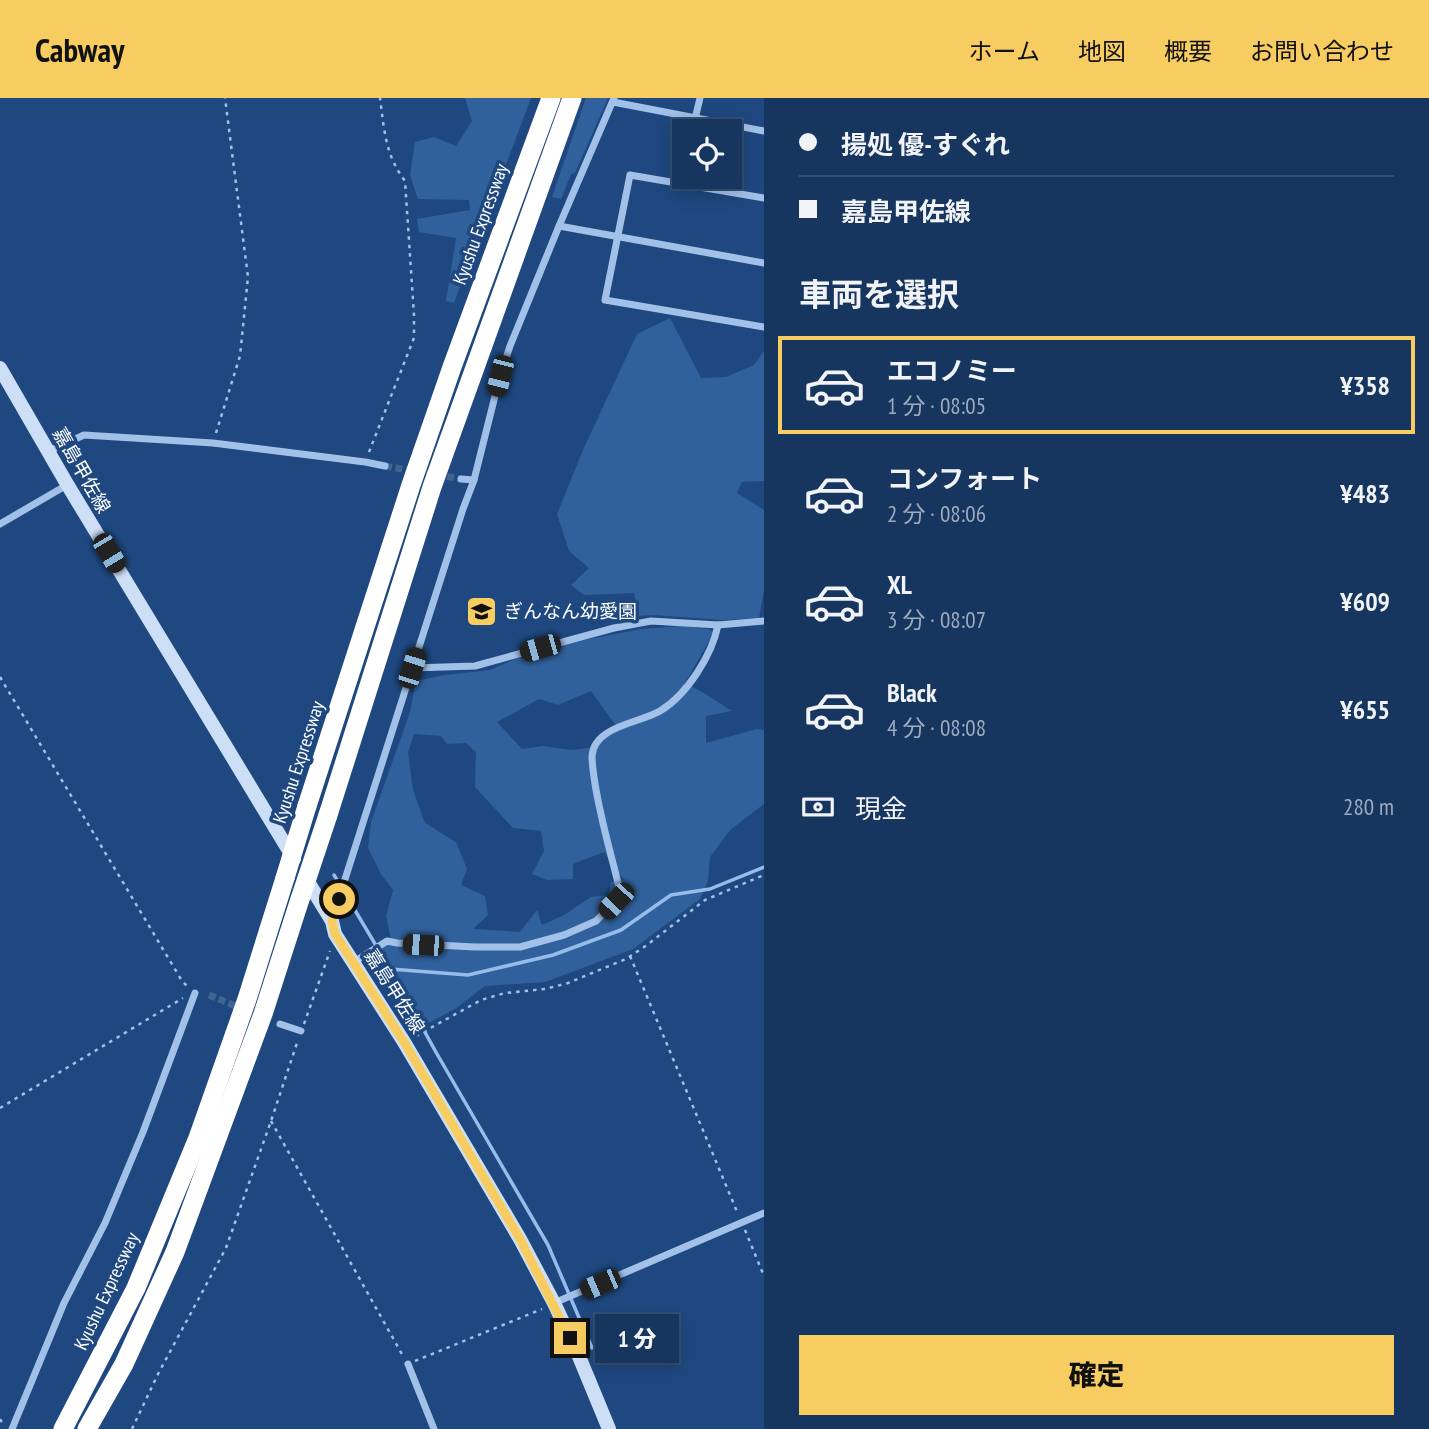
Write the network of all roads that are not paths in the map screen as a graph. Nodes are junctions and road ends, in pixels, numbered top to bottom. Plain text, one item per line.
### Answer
1 (551, 98) edge
2 (572, 98) edge
3 (700, 98) edge
4 (613, 100) edge
5 (695, 119) joint
6 (742, 127) edge
7 (764, 131) edge
8 (764, 198) edge
9 (559, 226) junction
10 (617, 237) junction
11 (764, 263) edge
12 (764, 327) edge
13 (0, 368) edge
14 (49, 451) junction
15 (385, 466) tunnel mouth
16 (461, 478) tunnel mouth
17 (474, 480) junction
18 (67, 484) junction
19 (0, 524) edge
20 (764, 621) edge
21 (718, 625) junction
22 (412, 668) junction
23 (334, 928) junction
24 (359, 958) junction
25 (195, 993) road end
26 (280, 1024) dead end
27 (301, 1031) road end
28 (764, 1213) edge
29 (560, 1301) junction
30 (408, 1364) road end
31 (12, 1429) edge
32 (63, 1429) edge
33 (87, 1429) edge
34 (434, 1429) edge
35 (609, 1429) edge

1 - 32 highway, Kyushu Expressway, bridge
2 - 33 highway, bridge
3 - 5 street
4 - 5 street
4 - 9 street
6 - 7 street
8 - 10 street
9 - 10 street
9 - 17 street
10 - 11 street
10 - 12 street
13 - 14 main road, 嘉島甲佐線
14 - 15 street
14 - 18 main road, 嘉島甲佐線
16 - 17 street
17 - 22 street
18 - 19 street
18 - 23 main road, 嘉島甲佐線
20 - 21 street
21 - 22 street
21 - 24 street
22 - 23 street
23 - 24 main road, 嘉島甲佐線
24 - 29 main road, 嘉島甲佐線
25 - 31 street
26 - 27 street
28 - 29 street
29 - 35 main road, 嘉島甲佐線
30 - 34 street

